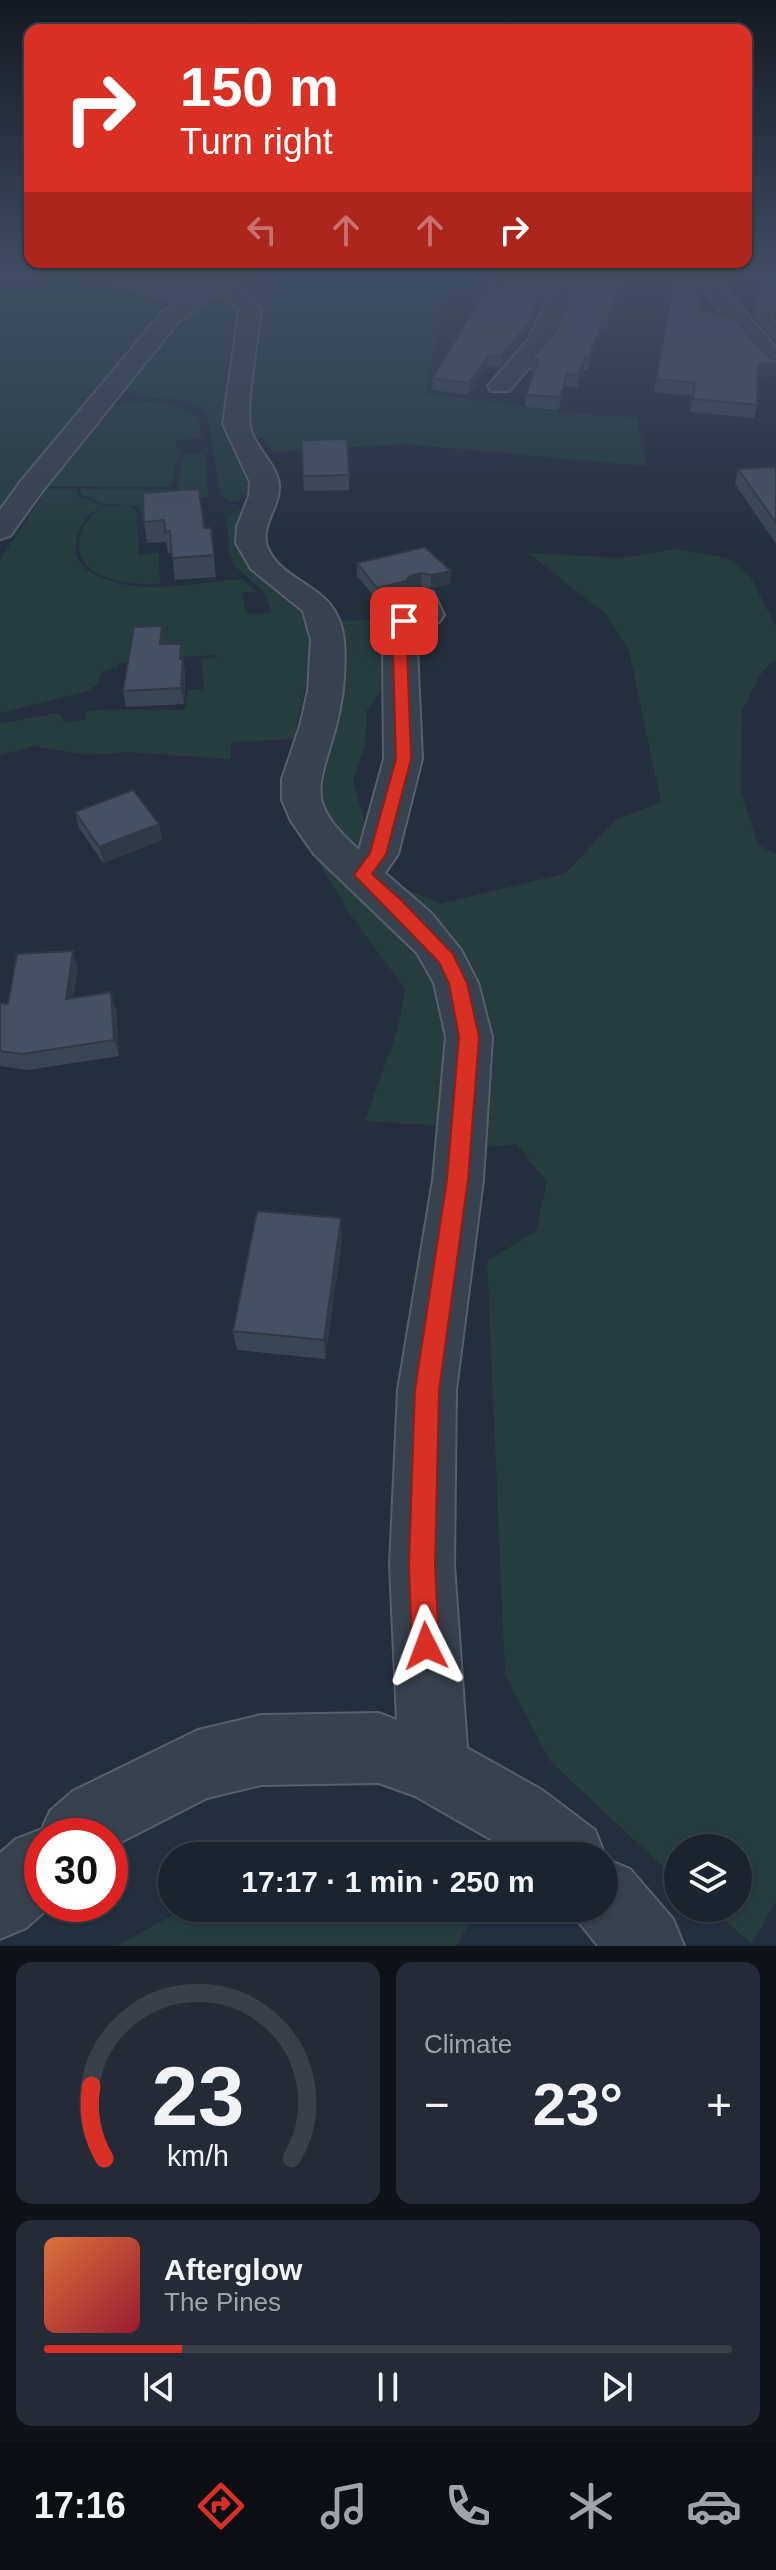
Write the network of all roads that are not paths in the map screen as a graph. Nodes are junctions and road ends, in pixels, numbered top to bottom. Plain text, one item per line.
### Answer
1 (126, 369) edge
2 (243, 369) edge
3 (515, 369) edge
4 (500, 386) dead end
5 (0, 530) edge
6 (422, 599) dead end
7 (362, 875) junction
8 (434, 1768) junction
9 (96, 1818) edge
10 (551, 1842) edge
11 (24, 1881) edge
12 (0, 1902) edge
13 (618, 1912) edge
14 (646, 1946) edge

1 - 5 street
2 - 7 street
3 - 4 street
6 - 7 street
7 - 8 street
8 - 9 street
8 - 10 street
11 - 12 street
13 - 14 street

